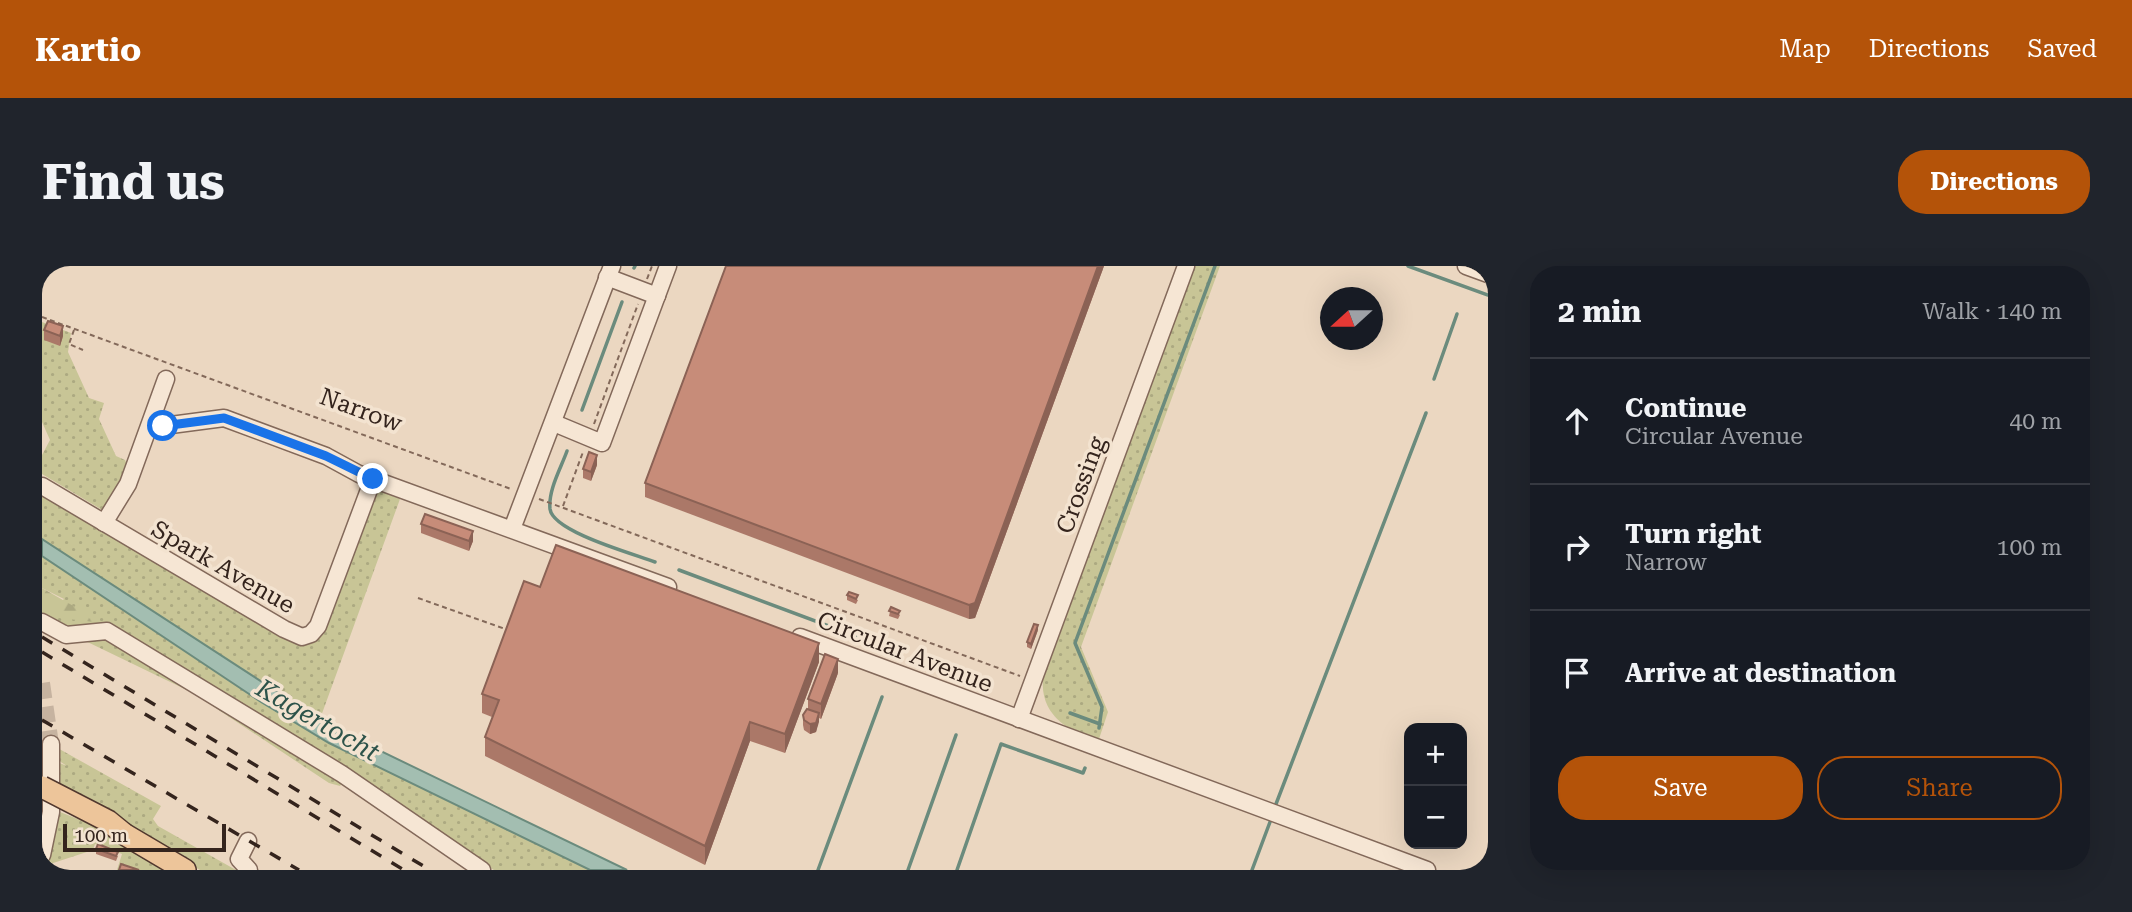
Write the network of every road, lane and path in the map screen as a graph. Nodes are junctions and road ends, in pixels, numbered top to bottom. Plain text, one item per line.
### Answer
1 (652, 266) edge
2 (668, 266) edge
3 (1186, 266) edge
4 (1466, 266) edge
5 (610, 272) edge
6 (1488, 274) edge
7 (650, 293) junction
8 (42, 317) edge
9 (74, 329) junction
10 (83, 350) dead end
11 (166, 379) dead end
12 (554, 423) junction
13 (163, 426) dead end
14 (589, 437) junction
15 (373, 479) junction
16 (42, 486) edge
17 (532, 497) junction
18 (563, 507) junction
19 (104, 523) junction
20 (512, 529) junction
21 (683, 593) edge
22 (418, 598) dead end
23 (42, 622) edge
24 (512, 632) edge
25 (786, 632) edge
26 (1034, 681) junction
27 (1019, 719) junction
28 (47, 742) edge
29 (42, 788) edge
30 (42, 800) edge
31 (124, 834) junction
32 (248, 841) dead end
33 (42, 855) edge
34 (185, 870) edge
35 (249, 870) edge
36 (482, 870) edge
37 (1427, 870) edge

1 - 7 path
2 - 7 street
3 - 26 street, Crossing
4 - 6 street
5 - 7 street
5 - 12 street
7 - 14 path
7 - 14 street
8 - 9 path, Narrow
9 - 10 path
9 - 17 path, Narrow
11 - 19 street
12 - 14 street
12 - 17 street
13 - 15 street
14 - 18 path
15 - 19 street, Spark Avenue
15 - 20 street
16 - 19 street, Spark Avenue
17 - 18 path, Narrow
17 - 20 street
18 - 26 path, Circular Avenue
20 - 21 street
22 - 24 path
23 - 36 street
25 - 27 street, Circular Avenue
26 - 27 street, Crossing
27 - 37 street, Circular Avenue
28 - 29 street
28 - 33 street
29 - 31 main road, bridge
30 - 31 main road, bridge
31 - 34 main road
32 - 35 street

